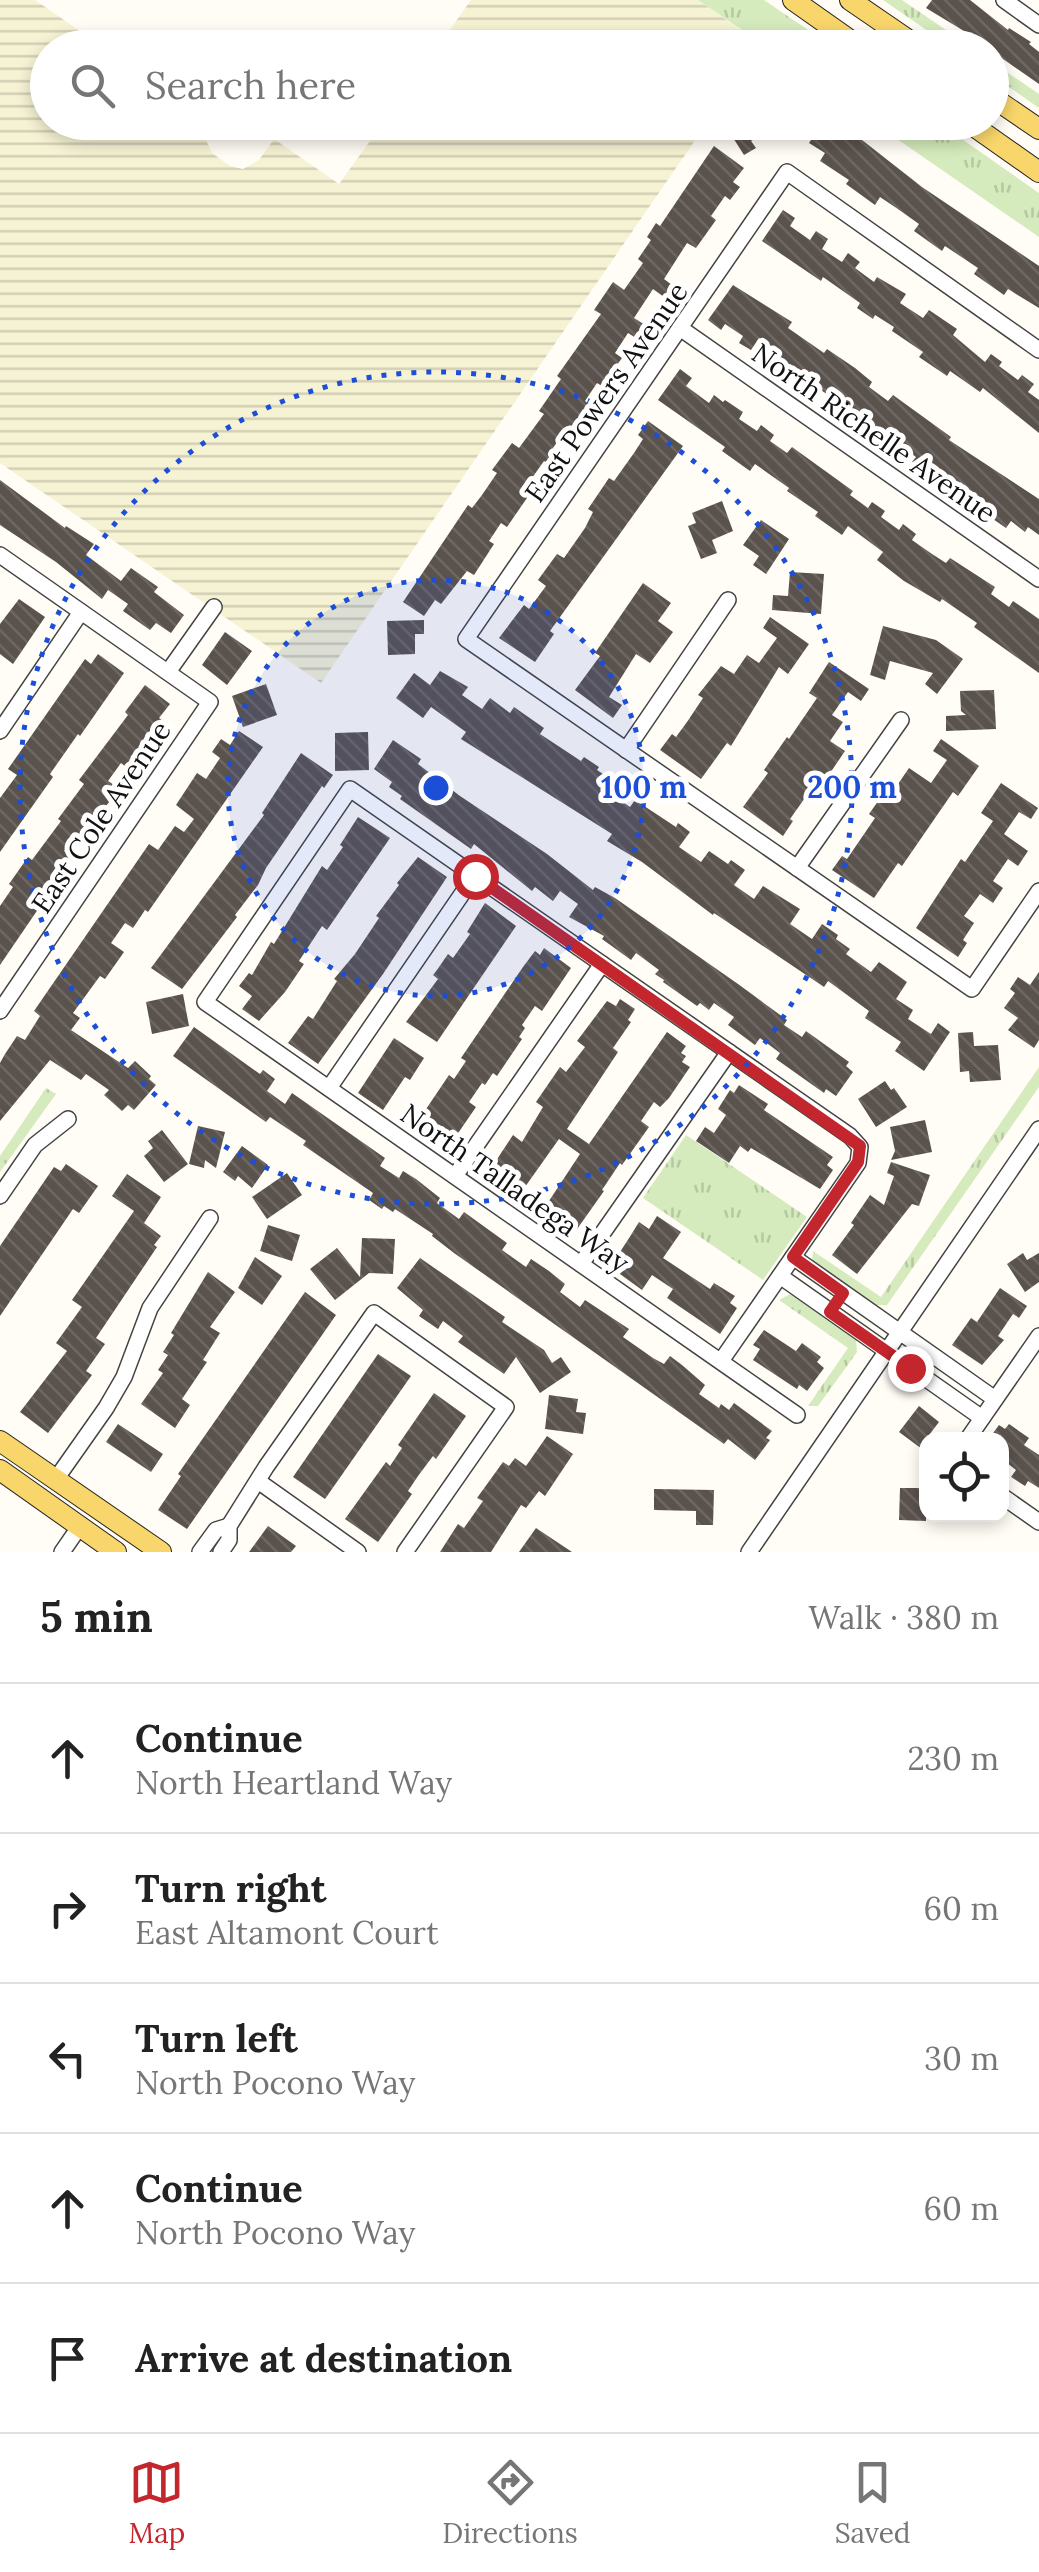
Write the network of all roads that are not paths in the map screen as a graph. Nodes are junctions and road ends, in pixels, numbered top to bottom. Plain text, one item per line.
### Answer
1 (793, 0) edge
2 (850, 0) edge
3 (1004, 0) edge
4 (1036, 18) edge
5 (836, 30) edge
6 (894, 30) edge
7 (1009, 109) edge
8 (1039, 129) edge
9 (994, 140) edge
10 (1039, 172) edge
11 (680, 328) junction
12 (1039, 350) edge
13 (0, 555) edge
14 (1039, 580) edge
15 (728, 600) dead end
16 (214, 607) dead end
17 (81, 612) junction
18 (168, 672) junction
19 (900, 720) dead end
20 (0, 730) edge
21 (626, 750) junction
22 (797, 868) junction
23 (475, 876) junction
24 (1039, 891) edge
25 (602, 964) junction
26 (0, 1011) edge
27 (728, 1052) junction
28 (330, 1088) junction
29 (68, 1119) dead end
30 (1039, 1129) edge
31 (456, 1176) junction
32 (0, 1196) edge
33 (210, 1218) dead end
34 (793, 1257) junction
35 (582, 1264) junction
36 (780, 1276) junction
37 (843, 1293) junction
38 (830, 1312) junction
39 (900, 1332) junction
40 (1039, 1336) edge
41 (886, 1351) junction
42 (721, 1362) junction
43 (946, 1364) junction
44 (933, 1383) junction
45 (995, 1399) junction
46 (797, 1415) dead end
47 (982, 1418) junction
48 (972, 1432) edge
49 (0, 1441) edge
50 (0, 1470) edge
51 (56, 1479) junction
52 (258, 1481) junction
53 (1009, 1501) edge
54 (1039, 1522) edge
55 (80, 1526) junction
56 (229, 1526) junction
57 (102, 1548) edge
58 (62, 1552) edge
59 (132, 1552) edge
60 (160, 1552) edge
61 (200, 1552) edge
62 (221, 1552) edge
63 (358, 1552) edge
64 (406, 1552) edge
65 (748, 1552) edge

1 - 5 main road
2 - 6 main road
3 - 4 street
7 - 8 main road
9 - 10 main road
11 - 12 street, East Powers Avenue
11 - 14 street, North Richelle Avenue
11 - 21 street, East Powers Avenue
13 - 17 street
15 - 21 street
16 - 18 street
17 - 18 street
17 - 20 street
18 - 26 street, East Cole Avenue
19 - 22 street
21 - 22 street
22 - 24 street
23 - 25 street
23 - 28 street
23 - 28 street, North Talladega Way
25 - 27 street
25 - 31 street
27 - 34 street
27 - 35 street
28 - 31 street, North Talladega Way
29 - 32 street
30 - 39 street
31 - 35 street, North Talladega Way
33 - 51 street
34 - 36 street
34 - 37 street
35 - 42 street, North Talladega Way
36 - 38 street
36 - 42 street
37 - 38 street
37 - 39 street
38 - 41 street
39 - 41 street
39 - 43 street
40 - 45 street
41 - 44 street
41 - 65 street
42 - 46 street, North Talladega Way
43 - 44 street
43 - 45 street
44 - 47 street
45 - 47 street
47 - 48 street
49 - 51 main road
50 - 55 main road
51 - 60 main road
52 - 56 street
52 - 63 street
52 - 64 street
53 - 54 street
55 - 57 main road
55 - 58 street
55 - 59 main road
56 - 61 street
56 - 62 street

